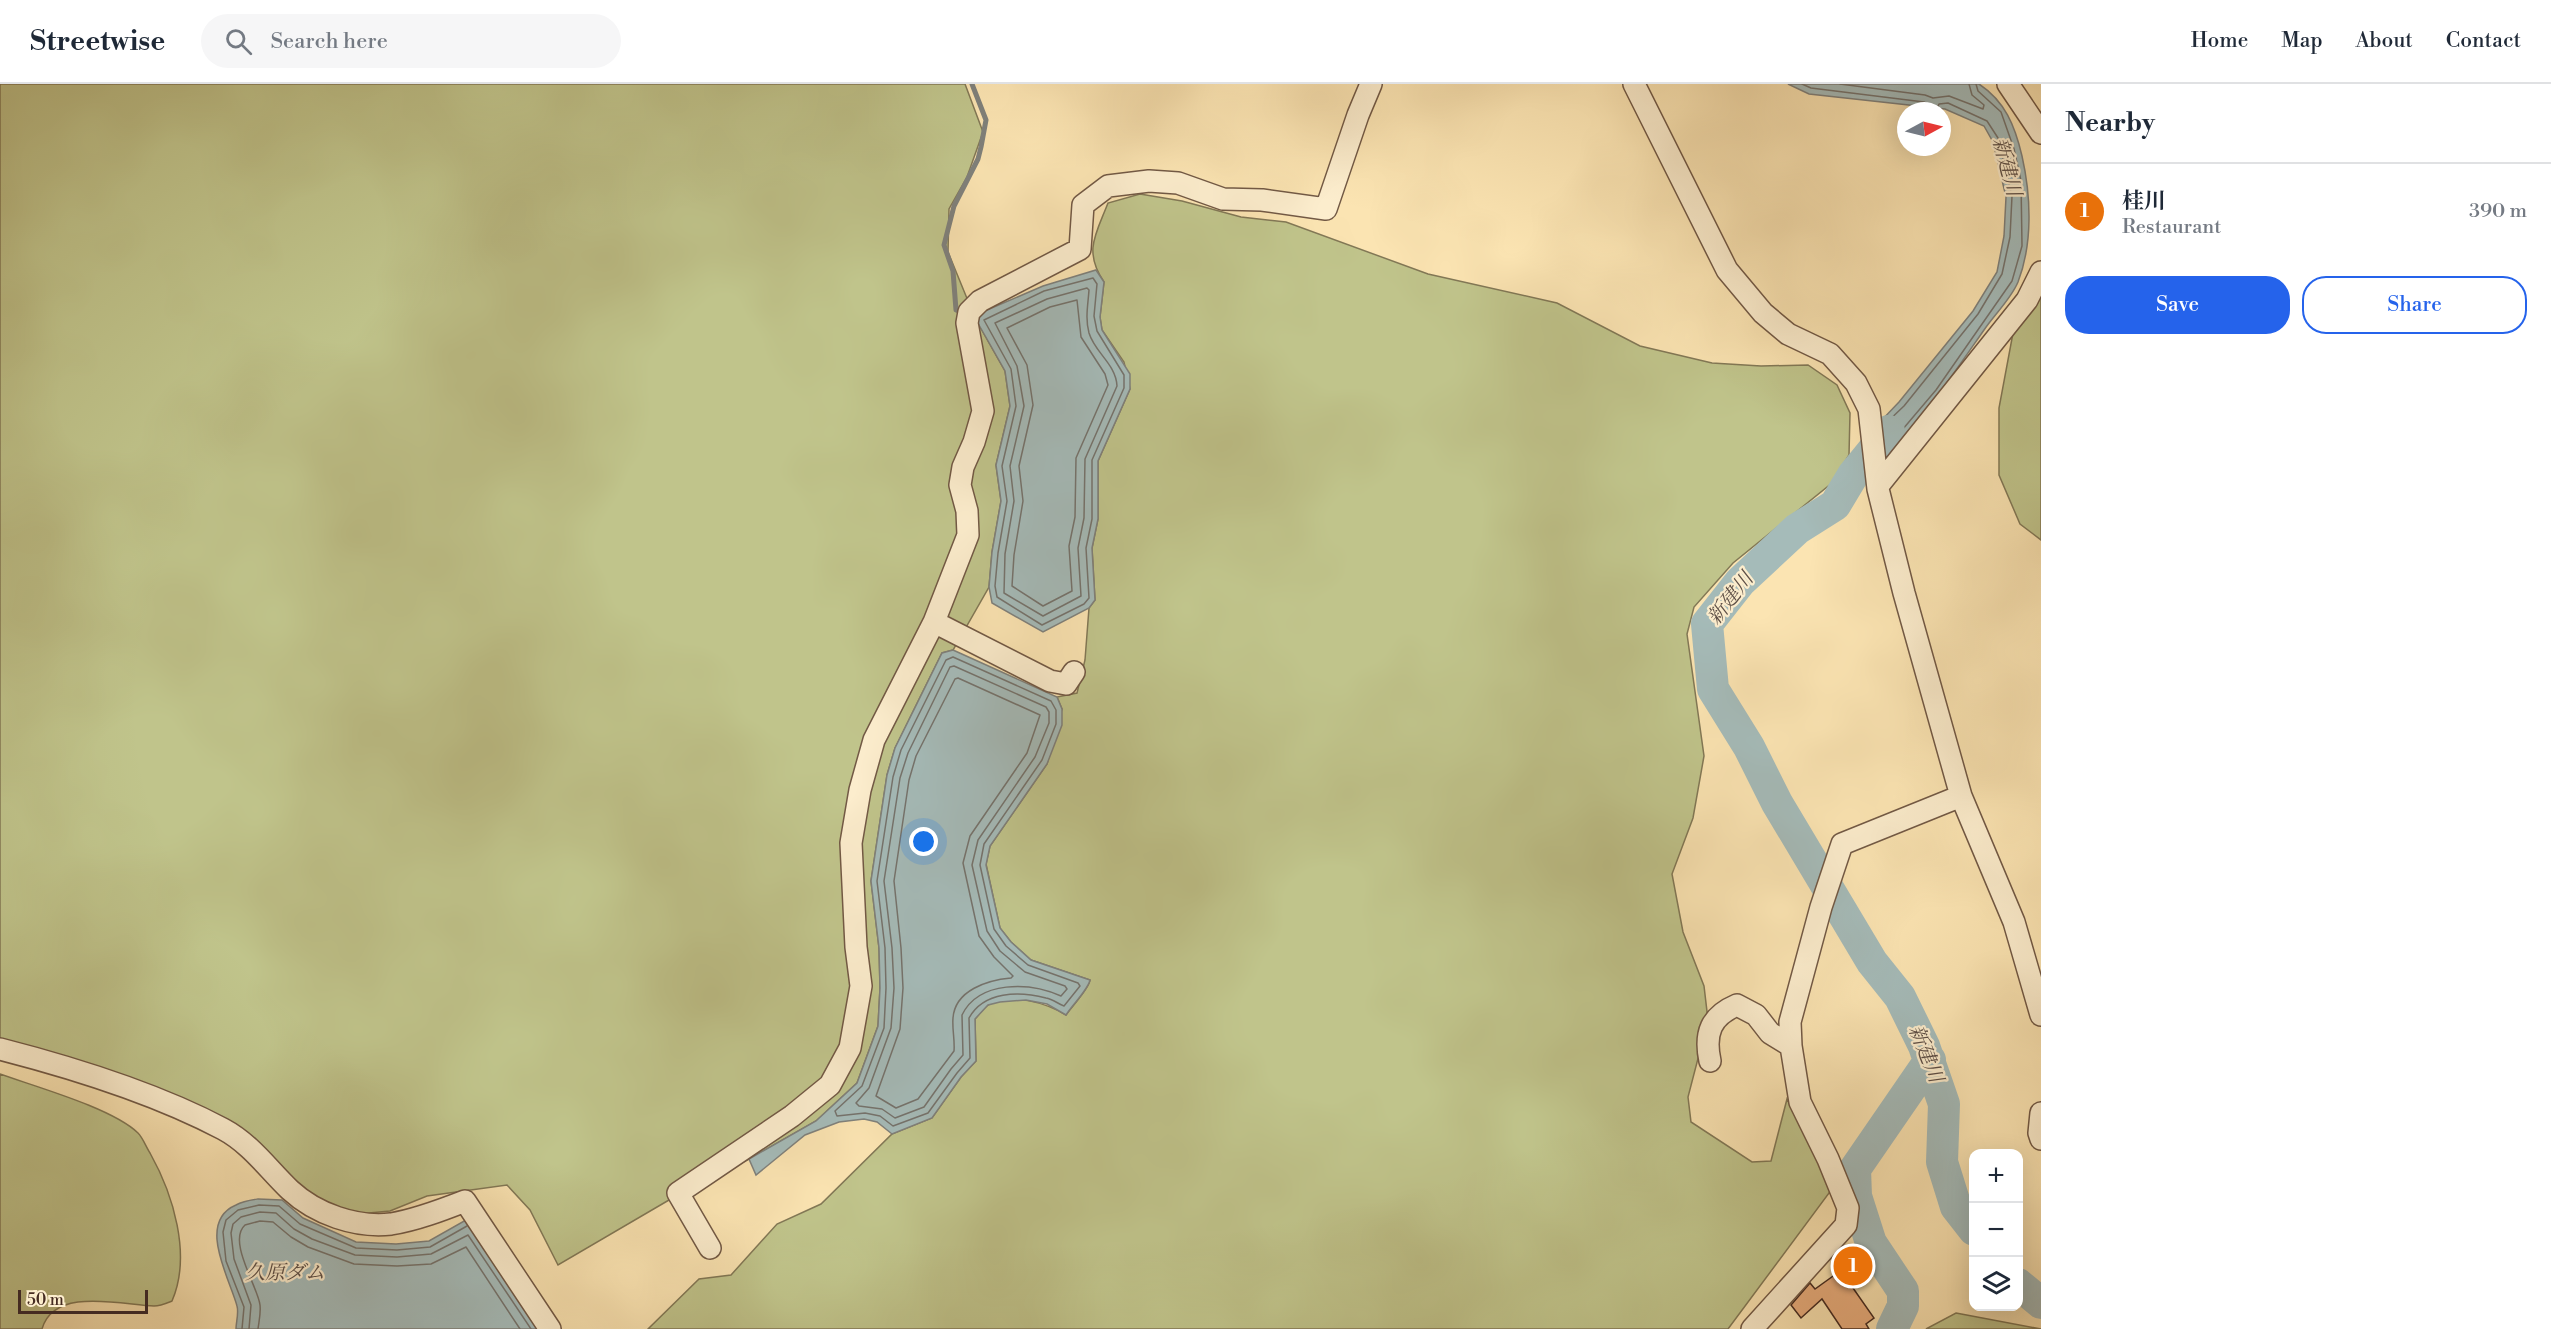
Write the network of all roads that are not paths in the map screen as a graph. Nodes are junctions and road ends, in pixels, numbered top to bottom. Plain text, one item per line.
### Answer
1 (1371, 84) edge
2 (1634, 84) edge
3 (2008, 84) edge
4 (2041, 133) edge
5 (2041, 272) edge
6 (1877, 480) junction
7 (934, 622) junction
8 (1074, 672) dead end
9 (1961, 796) junction
10 (2041, 1015) edge
11 (1791, 1046) junction
12 (0, 1048) edge
13 (1710, 1061) dead end
14 (2041, 1113) edge
15 (2041, 1139) edge
16 (710, 1248) dead end
17 (550, 1329) edge
18 (1752, 1329) edge

1 - 7 street
2 - 6 street
3 - 4 street
5 - 6 street
6 - 9 street
7 - 8 street
7 - 16 street
9 - 10 street
9 - 11 street
11 - 13 street
11 - 18 street
12 - 17 street
14 - 15 street

